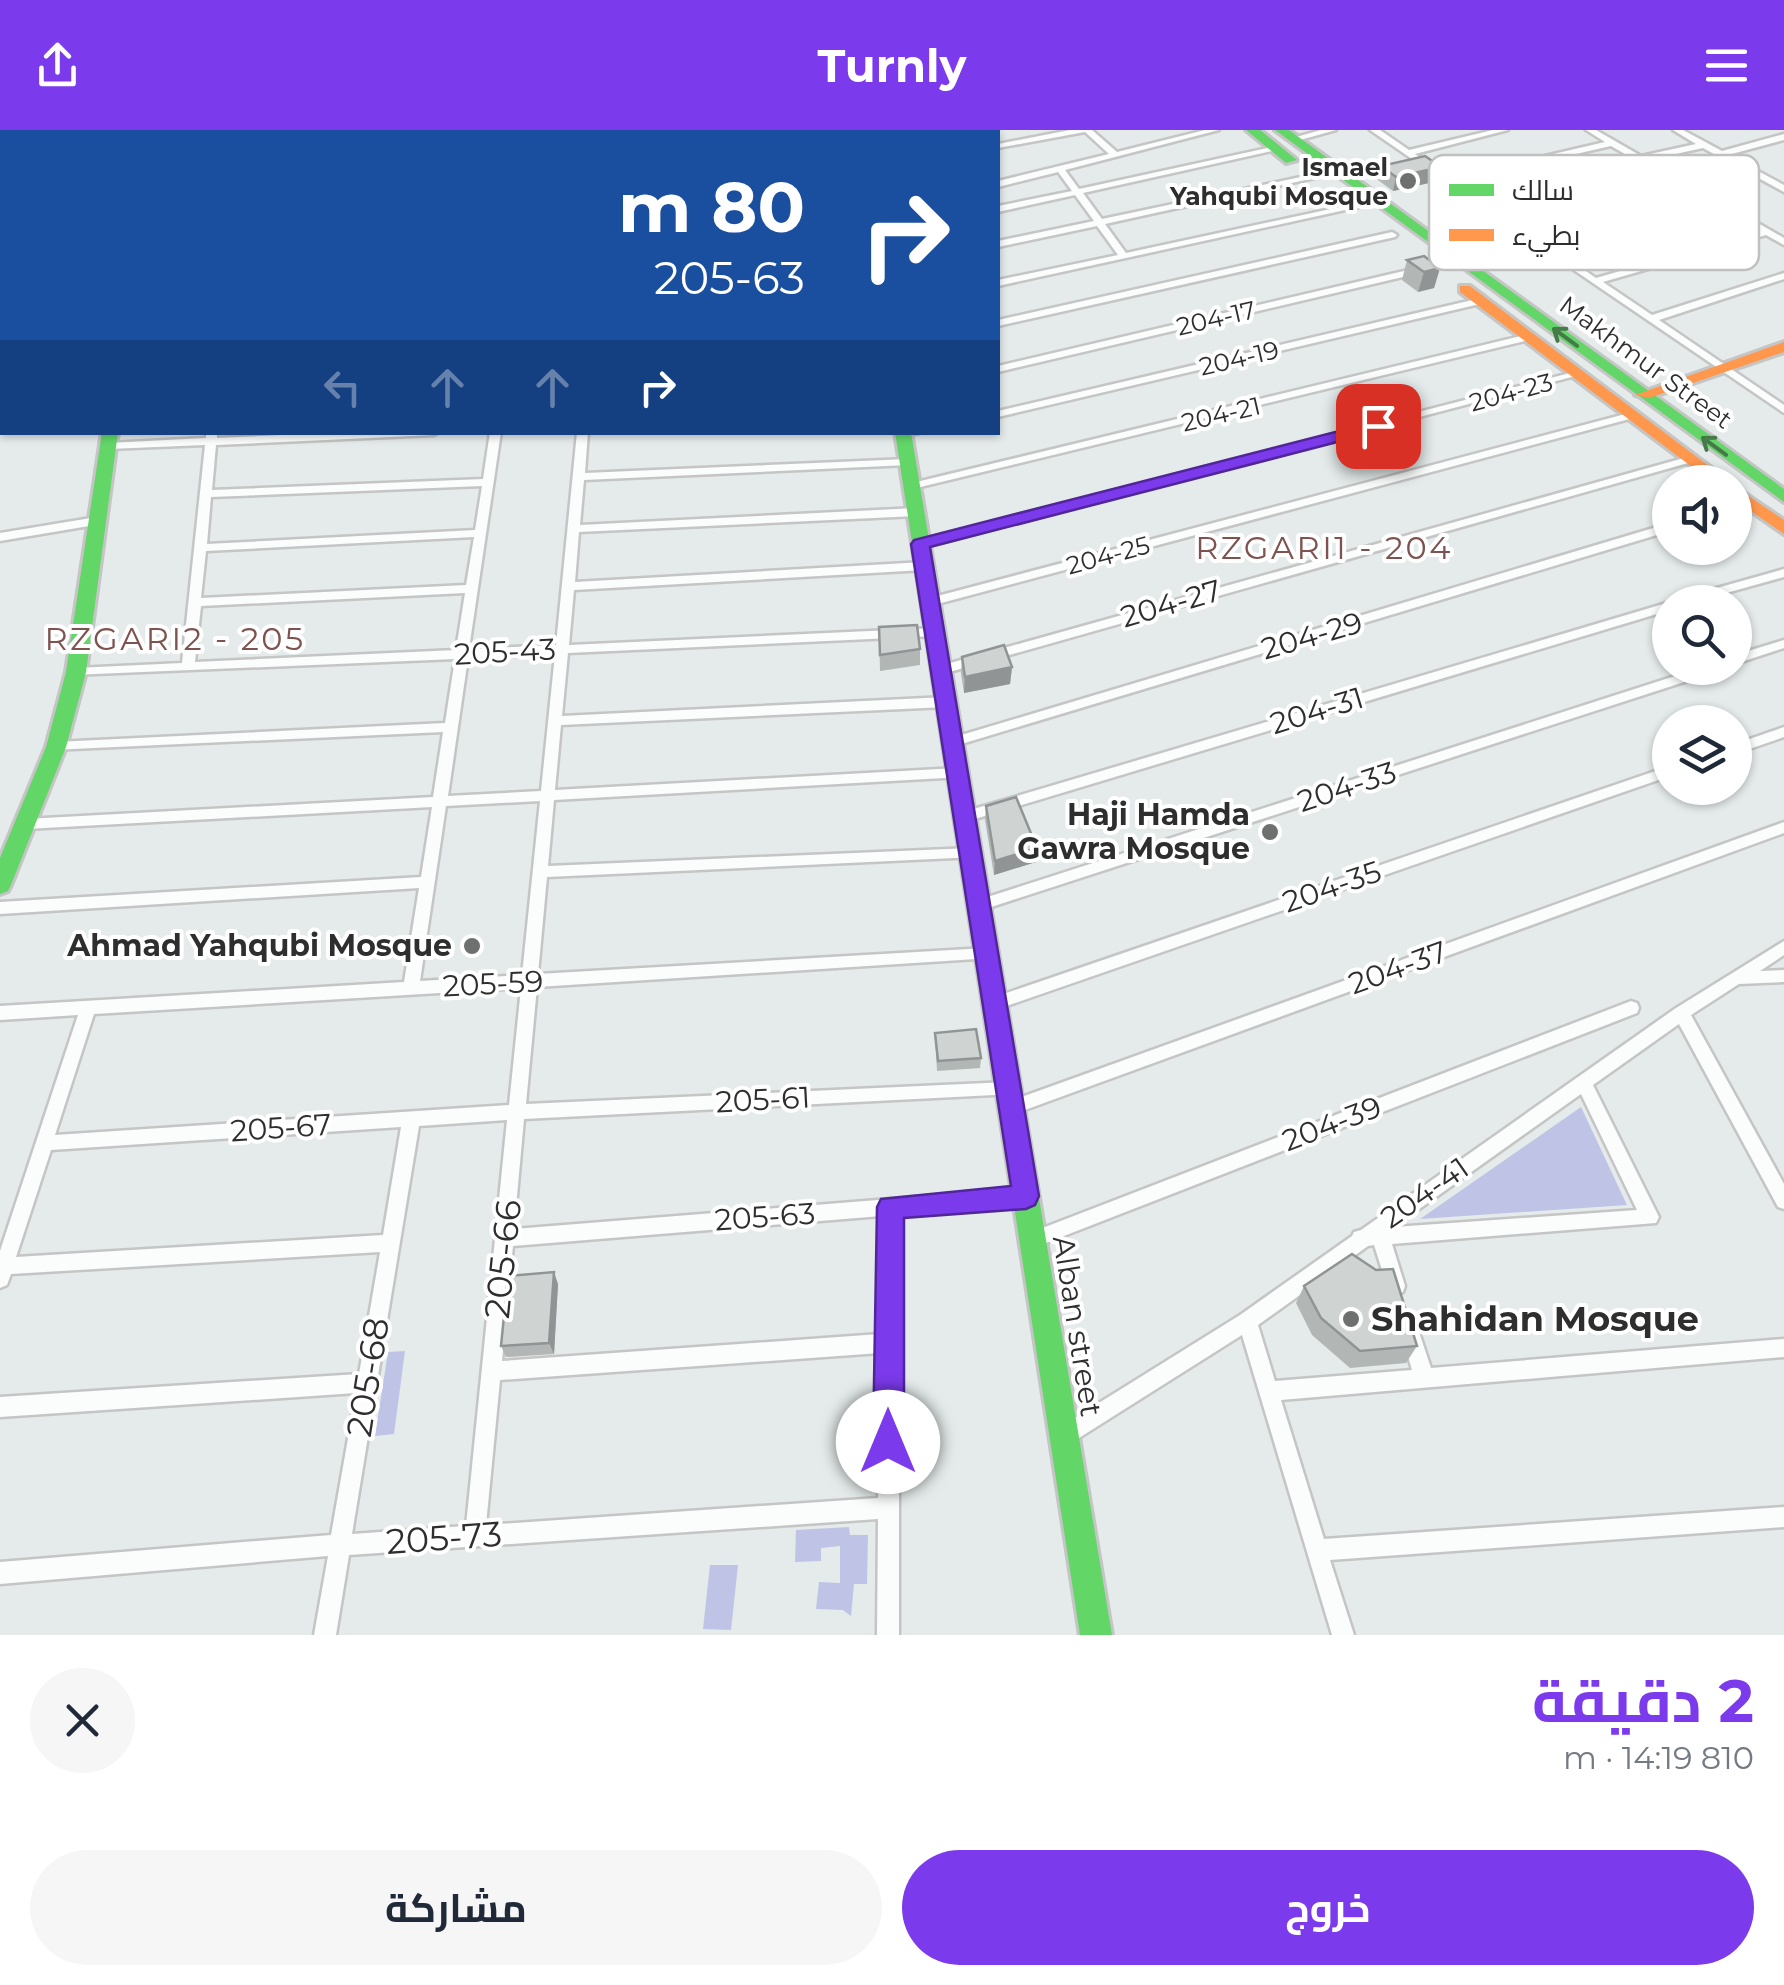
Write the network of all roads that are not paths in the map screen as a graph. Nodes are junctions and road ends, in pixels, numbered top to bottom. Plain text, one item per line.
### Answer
1 (1085, 130) edge
2 (1163, 130) edge
3 (1215, 130) edge
4 (1252, 130) edge
5 (1332, 130) edge
6 (1374, 130) edge
7 (1502, 130) edge
8 (1590, 130) edge
9 (1677, 130) edge
10 (1784, 137) edge
11 (1176, 140) junction
12 (1284, 140) edge
13 (1612, 142) junction
14 (1704, 144) junction
15 (1000, 146) edge
16 (1408, 153) junction
17 (1722, 154) joint
18 (1558, 155) edge
19 (1633, 155) edge
20 (1657, 155) edge
21 (1116, 156) junction
22 (1429, 167) edge
23 (1312, 168) junction
24 (1060, 170) junction
25 (1759, 174) edge
26 (1784, 178) edge
27 (1771, 181) junction
28 (1000, 184) edge
29 (1784, 188) edge
30 (1079, 193) junction
31 (1354, 207) junction
32 (1000, 209) edge
33 (1100, 222) junction
34 (1759, 227) edge
35 (1767, 232) junction
36 (1759, 234) edge
37 (1392, 235) junction
38 (1784, 242) edge
39 (1000, 244) edge
40 (1429, 250) edge
41 (1429, 253) edge
42 (1124, 256) junction
43 (1429, 261) edge
44 (1451, 270) edge
45 (1456, 270) edge
46 (1579, 270) edge
47 (1635, 270) edge
48 (1784, 276) edge
49 (1595, 281) junction
50 (1000, 283) edge
51 (1481, 301) junction
52 (1651, 319) junction
53 (1000, 323) edge
54 (1529, 337) junction
55 (1784, 347) edge
56 (1000, 368) edge
57 (1722, 368) junction
58 (1578, 374) junction
59 (1638, 405) junction
60 (1784, 410) edge
61 (1000, 414) edge
62 (301, 435) edge
63 (496, 435) edge
64 (583, 435) edge
65 (908, 435) edge
66 (212, 437) edge
67 (109, 439) edge
68 (1690, 459) junction
69 (908, 462) junction
70 (1698, 465) edge
71 (579, 477) junction
72 (489, 482) junction
73 (912, 486) junction
74 (206, 494) junction
75 (1784, 497) edge
76 (1752, 508) edge
77 (916, 512) junction
78 (97, 521) junction
79 (1780, 526) edge
80 (574, 529) junction
81 (1652, 532) edge
82 (481, 533) junction
83 (0, 537) edge
84 (201, 548) junction
85 (922, 555) junction
86 (1784, 573) edge
87 (1742, 585) edge
88 (569, 586) junction
89 (472, 589) junction
90 (195, 602) junction
91 (930, 602) junction
92 (1652, 611) edge
93 (935, 632) junction
94 (1784, 644) edge
95 (563, 649) junction
96 (462, 654) junction
97 (1752, 654) edge
98 (188, 666) junction
99 (941, 670) junction
100 (76, 672) junction
101 (1661, 685) edge
102 (946, 702) junction
103 (556, 721) junction
104 (451, 727) junction
105 (1784, 732) edge
106 (952, 742) junction
107 (1752, 743) edge
108 (56, 747) junction
109 (958, 772) junction
110 (1652, 777) edge
111 (549, 796) junction
112 (440, 799) junction
113 (964, 817) junction
114 (26, 824) junction
115 (1784, 827) edge
116 (971, 853) junction
117 (542, 872) junction
118 (428, 882) junction
119 (0, 885) edge
120 (980, 906) junction
121 (0, 908) edge
122 (1784, 947) edge
123 (986, 954) junction
124 (1784, 976) edge
125 (1736, 978) junction
126 (531, 982) junction
127 (411, 989) junction
128 (995, 1004) junction
129 (88, 1008) junction
130 (1631, 1008) dead end
131 (0, 1013) edge
132 (1682, 1013) junction
133 (1584, 1083) junction
134 (1010, 1098) junction
135 (518, 1112) junction
136 (411, 1120) junction
137 (44, 1143) junction
138 (1026, 1196) junction
139 (1784, 1202) edge
140 (890, 1207) junction
141 (1382, 1237) junction
142 (504, 1238) junction
143 (1360, 1238) junction
144 (1033, 1240) junction
145 (390, 1243) junction
146 (2, 1272) edge
147 (1247, 1321) junction
148 (889, 1343) junction
149 (1784, 1348) edge
150 (491, 1372) junction
151 (1424, 1379) junction
152 (367, 1383) junction
153 (1271, 1390) junction
154 (0, 1408) edge
155 (1064, 1436) junction
156 (888, 1508) junction
157 (1784, 1517) edge
158 (474, 1536) junction
159 (340, 1545) junction
160 (1319, 1550) junction
161 (0, 1573) edge
162 (1087, 1577) junction
163 (325, 1635) edge
164 (888, 1635) edge
165 (1082, 1635) edge
166 (1096, 1635) edge
167 (1343, 1635) edge

1 - 15 street
1 - 21 street
2 - 11 street
3 - 11 street
4 - 12 main road, Makhmur Street
5 - 12 street
6 - 16 street
7 - 16 street
8 - 13 street
9 - 14 street
10 - 17 street
11 - 21 street
12 - 23 main road, Makhmur Street
12 - 30 street
13 - 18 street
13 - 19 street
14 - 17 street
14 - 20 street
16 - 22 street
21 - 24 street
23 - 31 main road, Makhmur Street
23 - 33 street
23 - 40 main road, Makhmur Street
24 - 28 street
24 - 30 street
25 - 27 street
26 - 27 street
27 - 29 street
30 - 32 street
30 - 33 street
31 - 37 main road, Makhmur Street
31 - 42 street
33 - 39 street
33 - 42 street
34 - 35 street
35 - 36 street
35 - 38 street
37 - 41 main road, Makhmur Street
37 - 53 street
42 - 50 street
43 - 56 street, 204-17
44 - 51 main road, Makhmur Street
59 -> 45 main road, Makhmur Street
46 - 49 street
47 - 49 street
48 - 52 street
49 - 52 street
51 - 54 main road, Makhmur Street
51 - 61 street, 204-19
52 - 57 street
54 - 58 main road, Makhmur Street
54 - 73 street, 204-21
55 - 57 main road
57 - 59 main road
57 - 60 street
58 - 59 main road, Makhmur Street
58 - 85 street, 204-23
59 - 68 main road, Makhmur Street
75 -> 59 main road, Makhmur Street
59 - 91 street, 204-25
62 - 66 street
63 - 72 street
64 - 71 street, 205-66
65 - 69 main road, Alban street
66 - 67 street
66 - 74 street
67 - 78 main road
68 - 70 main road, Makhmur Street
68 - 99 street, 204-27
69 - 71 street
69 - 73 main road, Alban street
71 - 80 street, 205-66
72 - 74 street
72 - 82 street
73 - 77 main road, Alban street
74 - 84 street
76 - 79 main road
77 - 80 street
77 - 85 main road, Alban street
78 - 83 street
78 - 100 main road
80 - 88 street, 205-66
81 - 106 street, 204-29
82 - 84 street
82 - 89 street
84 - 90 street
85 - 88 street, 204-23
85 - 91 main road, Alban street
86 - 87 street
88 - 95 street, 205-66
89 - 90 street
89 - 96 street
90 - 98 street
91 - 93 main road, Alban street
92 - 113 street, 204-31
93 - 95 street, 205-43
93 - 99 main road, Alban street
94 - 97 street
95 - 96 street, 205-43
95 - 103 street, 205-66
96 - 98 street, 205-43
96 - 104 street
98 - 100 street, 205-43
99 - 102 main road, Alban street
100 - 108 main road
101 - 120 street, 204-33
102 - 103 street
102 - 106 main road, Alban street
103 - 111 street, 205-66
104 - 108 street
104 - 112 street
105 - 107 street
106 - 109 main road, Alban street
108 - 114 main road
109 - 111 street
109 - 113 main road, Alban street
110 - 128 street, 204-35
111 - 112 street
111 - 117 street, 205-66
112 - 114 street
112 - 118 street
113 - 116 main road, Alban street
114 - 119 main road
115 - 134 street, 204-37
116 - 117 street
116 - 120 main road, Alban street
117 - 126 street, 205-66
118 - 121 street
118 - 127 street
120 - 123 main road, Alban street
122 - 125 street, 204-41
123 - 126 street, 205-59
123 - 128 main road, Alban street
124 - 125 street
125 - 132 street, 204-41
126 - 127 street, 205-59
126 - 135 street, 205-66
127 - 129 street, 205-59
128 - 134 main road, Alban street
129 - 131 street, 205-59
129 - 137 street
130 - 144 street, 204-39
132 - 133 street, 204-41
132 - 139 street
133 - 141 street
133 - 143 street, 204-41
134 - 135 street, 205-61
134 - 138 main road, Alban street
135 - 136 street, 205-67
135 - 142 street, 205-66
136 - 137 street, 205-67
136 - 145 street, 205-68
137 - 146 street
138 - 140 street, 205-63
138 - 144 main road, Alban street
140 - 142 street, 205-63
140 - 148 street
141 - 143 street
141 - 151 street
142 - 150 street, 205-66
143 - 147 street, 204-41
144 - 155 main road, Alban street
145 - 146 street
145 - 152 street, 205-68
147 - 153 street
147 - 155 street, 204-41
148 - 150 street
148 - 156 street
149 - 151 street
150 - 158 street, 205-66
151 - 153 street
152 - 154 street
152 - 159 street, 205-68
153 - 160 street
155 - 162 main road, Alban street
156 - 158 street, 205-73
156 - 164 street
157 - 160 street
158 - 159 street, 205-73
159 - 161 street, 205-73
159 - 163 street, 205-68
160 - 167 street
162 - 165 main road
162 - 166 main road, Alban street

